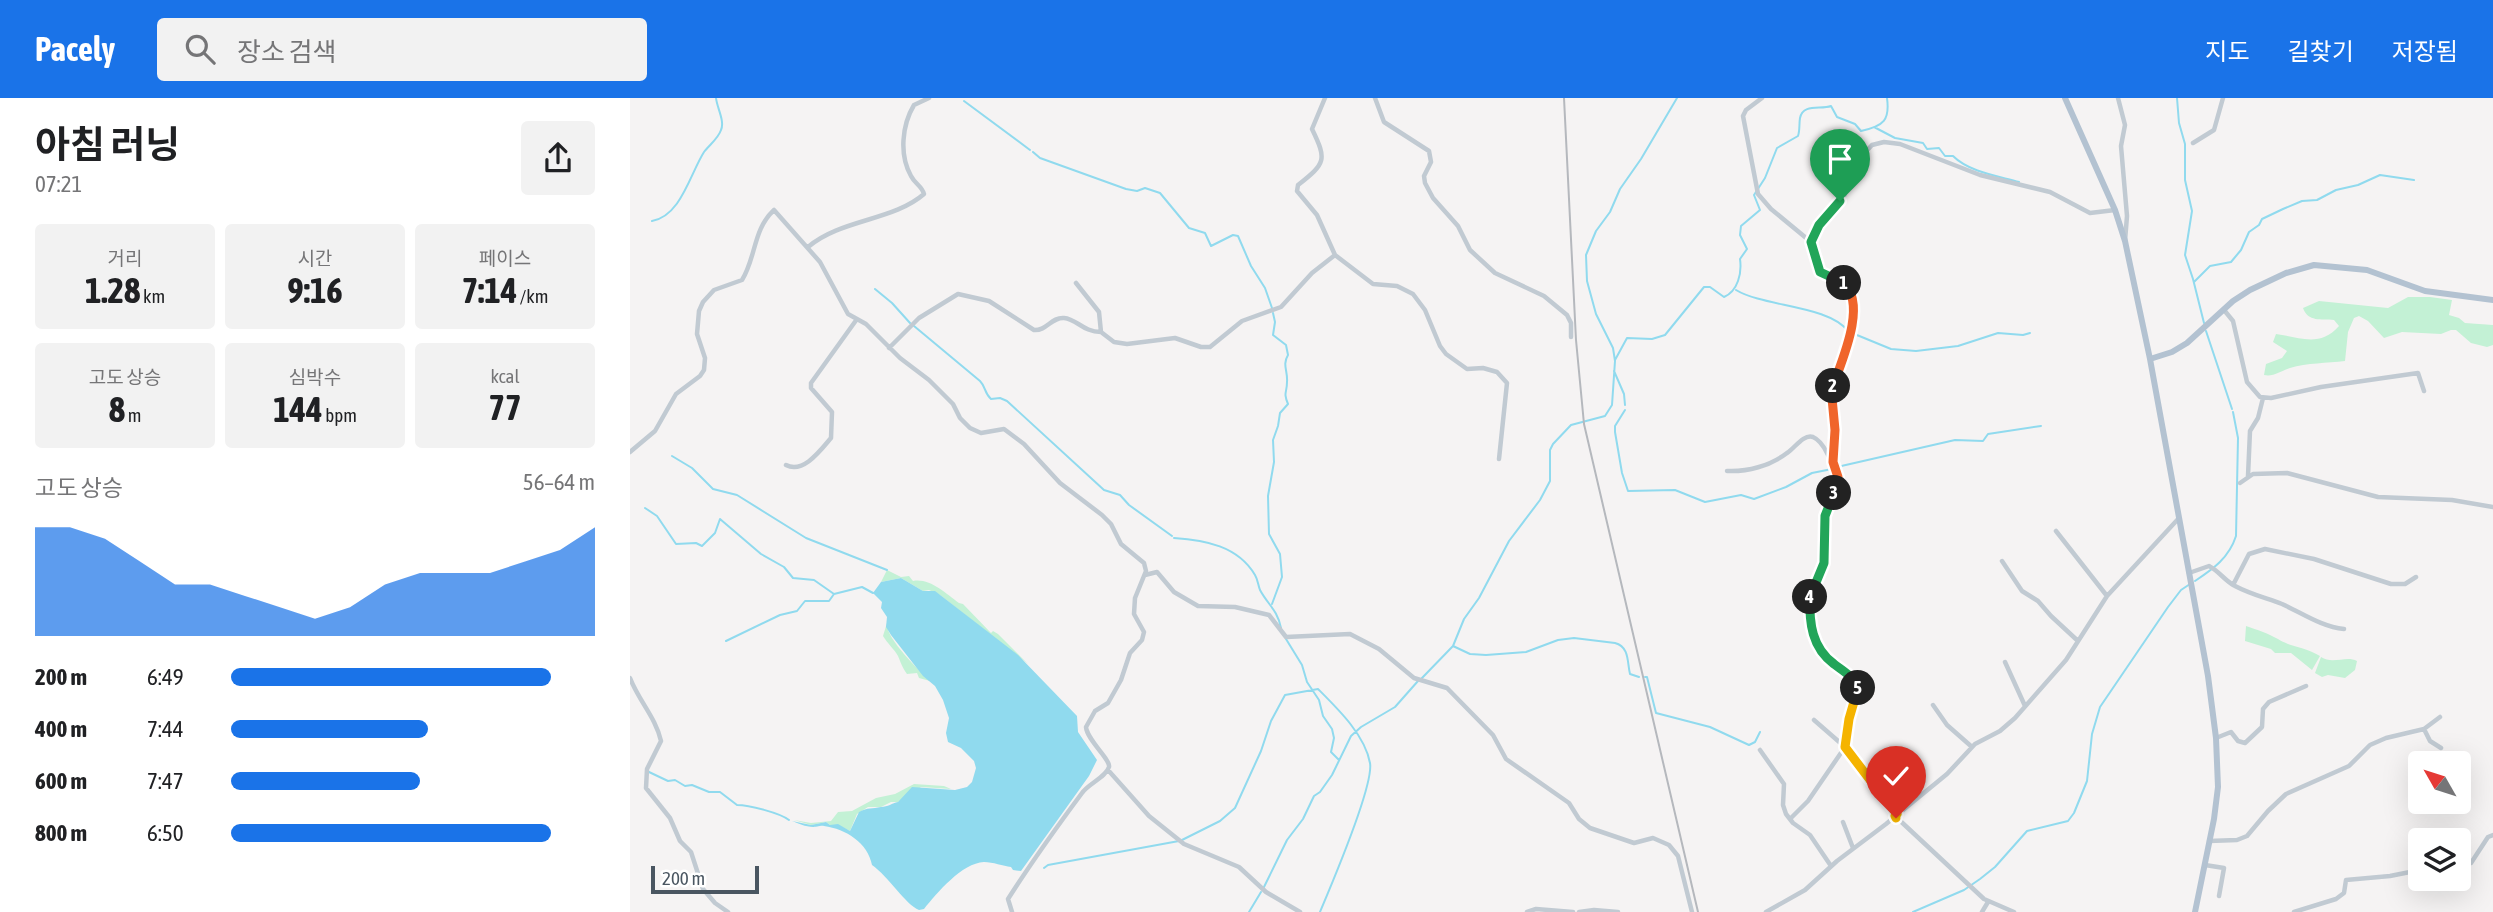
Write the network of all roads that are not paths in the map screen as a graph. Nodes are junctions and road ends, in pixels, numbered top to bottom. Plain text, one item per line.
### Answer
1 (929, 98) edge
2 (1325, 98) edge
3 (1374, 98) edge
4 (1762, 98) edge
5 (2065, 98) edge
6 (2118, 98) edge
7 (2223, 98) edge
8 (2193, 144) dead end
9 (2115, 210) junction
10 (1811, 242) junction
11 (2124, 242) junction
12 (808, 247) junction
13 (1335, 255) junction
14 (1076, 283) dead end
15 (2493, 300) edge
16 (2224, 310) junction
17 (858, 319) junction
18 (1101, 332) junction
19 (1571, 337) dead end
20 (889, 348) junction
21 (2150, 359) junction
22 (2424, 391) dead end
23 (2263, 398) junction
24 (630, 452) edge
25 (1499, 459) dead end
26 (1833, 462) junction
27 (786, 465) dead end
28 (1727, 471) dead end
29 (2248, 476) junction
30 (2240, 483) dead end
31 (2493, 508) edge
32 (2179, 518) junction
33 (2056, 531) dead end
34 (2002, 561) dead end
35 (1144, 575) junction
36 (2190, 576) junction
37 (2416, 577) dead end
38 (2233, 585) junction
39 (2107, 596) junction
40 (2344, 629) dead end
41 (2078, 641) junction
42 (2005, 662) dead end
43 (630, 678) edge
44 (2306, 686) dead end
45 (1933, 705) dead end
46 (2025, 706) junction
47 (2440, 717) dead end
48 (1814, 720) dead end
49 (2424, 729) junction
50 (2216, 738) junction
51 (1845, 747) junction
52 (1972, 747) junction
53 (2441, 748) dead end
54 (1760, 750) dead end
55 (1108, 770) junction
56 (1896, 815) junction
57 (1790, 819) junction
58 (1843, 822) dead end
59 (2493, 835) edge
60 (2209, 841) junction
61 (1853, 848) junction
62 (2471, 863) edge
63 (1831, 866) junction
64 (2205, 866) junction
65 (2408, 872) edge
66 (2219, 896) dead end
67 (1987, 902) junction
68 (1590, 911) edge
69 (728, 912) edge
70 (1012, 912) edge
71 (1300, 912) edge
72 (1527, 912) edge
73 (1573, 912) edge
74 (1579, 912) edge
75 (1618, 912) edge
76 (1692, 912) edge
77 (1766, 912) edge
78 (1982, 912) edge
79 (2014, 912) edge
80 (2196, 912) edge
81 (2294, 912) edge

1 - 12 street
2 - 13 street
3 - 19 street
4 - 10 street
5 - 9 main road
6 - 11 street
7 - 8 street
9 - 10 street
9 - 11 main road
10 - 26 street
11 - 21 main road
12 - 17 street
12 - 24 street
13 - 18 street
13 - 25 street
14 - 18 street
15 - 16 main road
16 - 21 main road
16 - 23 street
17 - 20 street
17 - 27 street
18 - 20 street
20 - 35 street
21 - 32 main road
22 - 23 street
23 - 29 street
26 - 28 street
26 - 51 street
29 - 30 street
29 - 31 street
32 - 36 main road
32 - 39 street
33 - 39 street
34 - 41 street
35 - 55 street
35 - 76 street
36 - 38 street
36 - 50 main road
37 - 38 street
38 - 40 street
39 - 41 street
41 - 46 street
42 - 46 street
43 - 69 street
44 - 50 street
45 - 52 street
46 - 52 street
47 - 49 street
48 - 51 street
49 - 53 street
49 - 60 street
50 - 60 main road
51 - 56 street
51 - 57 street
52 - 56 street
54 - 57 street
55 - 70 street
55 - 71 street
56 - 61 street
56 - 67 street
57 - 63 street
58 - 61 street
59 - 62 street
60 - 64 main road
61 - 63 street
63 - 77 street
64 - 66 street
64 - 80 main road
65 - 81 street
67 - 78 street
67 - 79 street
68 - 74 street
68 - 75 street
72 - 73 street

